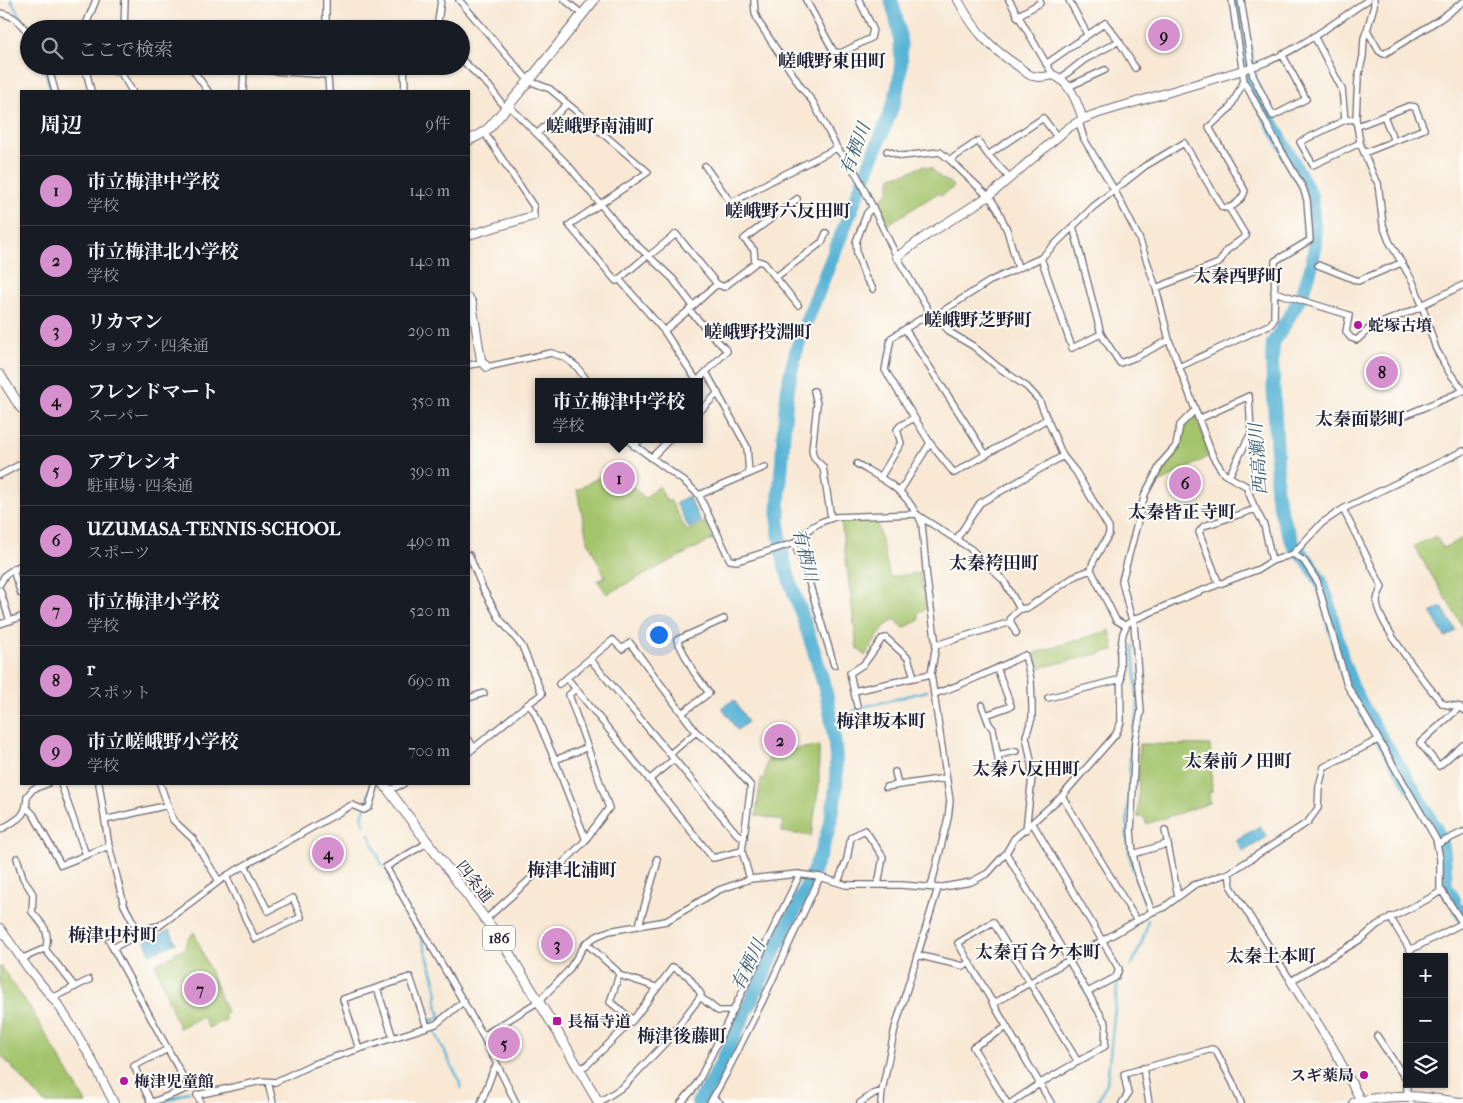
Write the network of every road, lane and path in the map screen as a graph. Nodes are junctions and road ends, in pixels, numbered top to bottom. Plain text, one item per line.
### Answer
1 (96, 0) edge
2 (125, 0) edge
3 (326, 0) edge
4 (441, 0) edge
5 (459, 0) edge
6 (565, 0) edge
7 (594, 0) edge
8 (754, 0) edge
9 (806, 0) edge
10 (859, 0) edge
11 (958, 0) edge
12 (1009, 0) edge
13 (1040, 0) edge
14 (1069, 0) edge
15 (1232, 0) edge
16 (1241, 0) edge
17 (1368, 0) edge
18 (1374, 0) edge
19 (1463, 2) edge
20 (1234, 8) junction
21 (1244, 8) junction
22 (0, 13) edge
23 (582, 14) junction
24 (1017, 16) junction
25 (88, 20) edge
26 (124, 20) edge
27 (326, 20) edge
28 (438, 20) edge
29 (20, 24) edge
30 (1367, 30) junction
31 (1087, 34) junction
32 (1314, 36) junction
33 (1119, 41) junction
34 (1282, 54) junction
35 (1046, 64) junction
36 (470, 68) edge
37 (1135, 68) dead end
38 (1253, 68) junction
39 (1105, 70) dead end
40 (1243, 70) junction
41 (51, 75) edge
42 (87, 75) edge
43 (124, 75) edge
44 (196, 75) edge
45 (244, 75) edge
46 (328, 75) edge
47 (404, 75) edge
48 (1057, 76) junction
49 (529, 80) junction
50 (1244, 81) junction
51 (1068, 87) junction
52 (55, 90) edge
53 (91, 90) edge
54 (131, 90) edge
55 (207, 90) edge
56 (243, 90) edge
57 (329, 90) edge
58 (405, 90) edge
59 (567, 104) junction
60 (507, 107) junction
61 (1384, 116) junction
62 (1344, 120) junction
63 (1081, 121) junction
64 (1357, 122) junction
65 (484, 132) junction
66 (537, 134) junction
67 (1058, 138) junction
68 (470, 139) edge
69 (1394, 141) junction
70 (1360, 143) junction
71 (837, 148) junction
72 (887, 151) dead end
73 (1364, 153) junction
74 (988, 155) junction
75 (950, 160) junction
76 (705, 166) dead end
77 (1010, 178) junction
78 (1115, 191) junction
79 (988, 196) junction
80 (796, 199) dead end
81 (599, 204) junction
82 (873, 207) junction
83 (1229, 208) junction
84 (534, 216) joint
85 (1072, 226) junction
86 (826, 233) dead end
87 (470, 235) edge
88 (648, 256) junction
89 (897, 257) junction
90 (1041, 258) junction
91 (755, 263) junction
92 (1402, 264) junction
93 (1318, 265) dead end
94 (1018, 268) junction
95 (776, 277) junction
96 (619, 279) junction
97 (717, 284) junction
98 (1463, 285) edge
99 (1156, 288) junction
100 (873, 289) dead end
101 (1274, 292) junction
102 (470, 300) edge
103 (798, 305) dead end
104 (1422, 305) junction
105 (691, 308) junction
106 (932, 314) junction
107 (905, 329) junction
108 (664, 331) junction
109 (1101, 334) junction
110 (1169, 340) junction
111 (470, 365) edge
112 (484, 365) junction
113 (1179, 368) junction
114 (706, 372) junction
115 (0, 375) edge
116 (585, 378) edge
117 (695, 378) edge
118 (700, 378) edge
119 (814, 391) dead end
120 (1463, 391) edge
121 (718, 393) junction
122 (20, 406) edge
123 (703, 408) edge
124 (1195, 410) junction
125 (914, 418) junction
126 (1047, 419) junction
127 (1199, 419) junction
128 (1394, 420) dead end
129 (631, 443) edge
130 (637, 443) edge
131 (666, 443) edge
132 (930, 444) junction
133 (634, 446) junction
134 (1463, 451) edge
135 (986, 455) junction
136 (1063, 456) junction
137 (651, 458) junction
138 (857, 464) dead end
139 (20, 465) edge
140 (765, 467) dead end
141 (749, 474) junction
142 (0, 475) edge
143 (1229, 476) junction
144 (880, 478) junction
145 (900, 491) junction
146 (699, 496) junction
147 (1256, 509) junction
148 (1343, 509) junction
149 (917, 514) junction
150 (831, 518) junction
151 (956, 540) junction
152 (791, 543) junction
153 (1296, 551) junction
154 (470, 558) edge
155 (1272, 561) junction
156 (19, 566) edge
157 (1091, 570) junction
158 (0, 584) edge
159 (1219, 584) junction
160 (0, 590) edge
161 (20, 591) edge
162 (1020, 608) junction
163 (20, 617) edge
164 (724, 619) dead end
165 (1133, 620) junction
166 (10, 621) junction
167 (1010, 622) junction
168 (0, 624) edge
169 (1126, 626) junction
170 (1016, 633) dead end
171 (936, 645) junction
172 (590, 659) junction
173 (834, 665) dead end
174 (997, 668) junction
175 (931, 674) junction
176 (914, 677) junction
177 (567, 678) junction
178 (1121, 679) junction
179 (559, 684) dead end
180 (576, 688) junction
181 (854, 691) junction
182 (484, 693) dead end
183 (934, 694) junction
184 (470, 698) edge
185 (1048, 698) dead end
186 (528, 704) junction
187 (982, 705) dead end
188 (857, 706) dead end
189 (1462, 709) edge
190 (682, 714) junction
191 (986, 715) junction
192 (696, 732) junction
193 (1378, 740) junction
194 (1463, 745) edge
195 (588, 747) junction
196 (471, 750) edge
197 (1016, 751) dead end
198 (670, 754) junction
199 (998, 755) junction
200 (674, 759) junction
201 (555, 760) junction
202 (1000, 769) dead end
203 (896, 772) dead end
204 (946, 778) junction
205 (649, 780) junction
206 (44, 785) edge
207 (61, 785) edge
208 (100, 785) edge
209 (160, 785) edge
210 (376, 785) edge
211 (898, 786) junction
212 (386, 787) edge
213 (886, 787) dead end
214 (1062, 796) junction
215 (168, 805) junction
216 (27, 808) junction
217 (105, 820) junction
218 (1033, 824) junction
219 (0, 830) edge
220 (1026, 830) junction
221 (1164, 830) dead end
222 (1463, 832) edge
223 (744, 838) junction
224 (586, 840) junction
225 (427, 843) junction
226 (1441, 843) junction
227 (1167, 844) junction
228 (109, 846) junction
229 (742, 851) junction
230 (1006, 853) junction
231 (1132, 854) junction
232 (86, 855) junction
233 (16, 858) dead end
234 (657, 859) dead end
235 (245, 866) junction
236 (1229, 872) junction
237 (802, 875) junction
238 (226, 876) junction
239 (818, 877) junction
240 (750, 879) junction
241 (219, 881) junction
242 (838, 882) junction
243 (878, 885) junction
244 (931, 888) junction
245 (938, 888) junction
246 (1442, 891) junction
247 (1178, 896) junction
248 (1152, 912) junction
249 (1390, 917) junction
250 (486, 919) junction
251 (1137, 921) junction
252 (1463, 924) edge
253 (639, 925) junction
254 (0, 928) edge
255 (140, 935) junction
256 (110, 941) dead end
257 (1103, 941) junction
258 (586, 943) junction
259 (113, 948) junction
260 (45, 949) junction
261 (917, 955) junction
262 (21, 959) junction
263 (1069, 961) junction
264 (970, 963) junction
265 (619, 975) junction
266 (89, 980) dead end
267 (1291, 981) junction
268 (1030, 983) junction
269 (75, 987) junction
270 (656, 987) junction
271 (377, 988) junction
272 (1088, 992) junction
273 (700, 997) junction
274 (52, 998) junction
275 (464, 1001) junction
276 (539, 1001) junction
277 (993, 1004) junction
278 (733, 1011) junction
279 (633, 1020) junction
280 (427, 1027) junction
281 (1007, 1028) junction
282 (484, 1036) junction
283 (1378, 1036) dead end
284 (393, 1038) junction
285 (168, 1049) junction
286 (360, 1049) junction
287 (1078, 1062) junction
288 (497, 1065) junction
289 (1143, 1068) junction
290 (578, 1069) junction
291 (1403, 1077) edge
292 (268, 1082) junction
293 (1039, 1084) junction
294 (1407, 1088) edge
295 (882, 1091) junction
296 (1407, 1096) junction
297 (711, 1100) edge
298 (1359, 1102) edge
299 (114, 1103) edge
300 (150, 1103) edge
301 (200, 1103) edge
302 (274, 1103) edge
303 (481, 1103) edge
304 (516, 1103) edge
305 (599, 1103) edge
306 (682, 1103) edge
307 (720, 1103) edge
308 (860, 1103) edge
309 (881, 1103) edge
310 (1007, 1103) edge
311 (1011, 1103) edge
312 (1051, 1103) edge
313 (1122, 1103) edge
314 (1149, 1103) edge
315 (1241, 1103) edge
316 (1463, 1103) edge

1 - 25 street
2 - 26 street
3 - 27 street
4 - 28 street
5 - 49 street
6 - 23 street
7 - 23 main road
8 - 71 street
9 - 10 street
11 - 48 street
12 - 24 street
13 - 24 street
14 - 31 street
15 - 20 street
16 - 21 street
17 - 32 street
18 - 30 street
19 - 30 street
20 - 21 street
20 - 40 street
21 - 38 street
22 - 29 street
23 - 49 main road
24 - 35 street
30 - 64 street
31 - 33 street
31 - 35 street
32 - 34 street
32 - 62 street
33 - 37 street
33 - 48 street
34 - 38 street
34 - 38 street
35 - 48 street
36 - 60 street
38 - 40 street
39 - 51 street
40 - 50 street
40 - 63 street
41 - 52 street
42 - 53 street
43 - 54 street
44 - 55 street
45 - 56 street
46 - 57 street
47 - 58 street
48 - 51 street
49 - 59 street
49 - 60 main road
50 - 83 street
50 - 101 street
51 - 63 street
59 - 66 street
59 - 81 street
60 - 65 main road
60 - 66 street
61 - 64 street
61 - 69 street
61 - 69 street
62 - 64 street
62 - 70 street
63 - 67 street
63 - 78 street
64 - 70 street
65 - 68 main road
65 - 84 street
66 - 81 street
67 - 74 street
67 - 77 street
69 - 73 street
70 - 73 street
71 - 76 street
71 - 82 street
72 - 75 street
73 - 92 street
74 - 75 street
74 - 77 street
75 - 79 street
77 - 79 street
78 - 83 street
78 - 85 street
78 - 99 street
79 - 89 street
79 - 94 street
80 - 91 street
81 - 88 street
81 - 96 street
82 - 89 street
82 - 100 street
83 - 99 street
84 - 87 street
85 - 90 street
85 - 109 street
86 - 95 street
88 - 96 street
88 - 97 street
88 - 105 street
89 - 106 street
90 - 94 street
90 - 109 street
91 - 95 street
91 - 97 street
92 - 93 street
92 - 104 street
94 - 106 street
95 - 103 street
96 - 108 street
97 - 105 street
98 - 104 street
99 - 110 street
101 - 104 street
101 - 113 street
102 - 112 street
104 - 120 street
105 - 108 street
105 - 114 street
106 - 107 street
106 - 126 street
107 - 125 street
107 - 135 street
108 - 117 street
109 - 110 street
110 - 113 street
111 - 112 street
112 - 116 street
113 - 124 street
114 - 118 street
114 - 121 street
115 - 122 main road
119 - 150 street
120 - 128 street
121 - 123 street
121 - 141 street
124 - 127 street
124 - 165 street
125 - 132 street
125 - 144 street
126 - 135 street
126 - 136 street
127 - 143 street
127 - 143 street
129 - 133 street
130 - 133 street
131 - 137 street
132 - 135 street
132 - 145 street
133 - 137 street
134 - 148 street
136 - 151 street
136 - 157 street
137 - 146 street
138 - 144 street
139 - 142 street
140 - 141 street
141 - 146 street
143 - 147 street
144 - 145 street
145 - 149 street
146 - 152 street
147 - 155 street
147 - 159 street
148 - 153 street
148 - 189 street
149 - 150 street
149 - 151 street
149 - 171 street
150 - 152 street
151 - 162 street
152 - 173 street
153 - 155 street
153 - 193 street
154 - 186 street
155 - 159 street
156 - 158 street
156 - 161 street
157 - 162 street
157 - 169 street
159 - 165 street
160 - 166 street
162 - 167 street
163 - 166 street
164 - 190 street
165 - 169 street
165 - 231 street
166 - 168 street
167 - 170 street
167 - 171 street
169 - 178 street
171 - 175 street
172 - 177 street
172 - 190 street
172 - 198 street
174 - 183 street
174 - 191 street
174 - 220 street
175 - 176 street
175 - 183 street
176 - 181 street
176 - 181 street
177 - 179 street
177 - 180 street
178 - 185 street
178 - 214 street
180 - 195 street
180 - 205 street
181 - 188 street
182 - 184 street
183 - 204 street
186 - 196 street
186 - 201 street
187 - 191 street
189 - 194 street
190 - 192 street
191 - 199 street
192 - 198 street
192 - 223 street
193 - 226 street
193 - 236 street
195 - 201 street
195 - 224 street
197 - 199 street
198 - 200 street
199 - 202 street
200 - 205 street
200 - 223 street
201 - 224 street
203 - 211 street
204 - 211 street
204 - 244 street
205 - 229 street
206 - 216 street
207 - 232 street
208 - 217 street
209 - 215 street
210 - 235 street
211 - 213 street
212 - 225 main road, 四条通 / 186
214 - 218 street
214 - 251 street
215 - 217 street
215 - 241 street
216 - 219 street
216 - 232 street
217 - 228 street
218 - 220 street
218 - 257 street
220 - 230 street
221 - 227 street
222 - 226 street
223 - 229 street
224 - 250 street
225 - 250 main road, 四条通 / 186
225 - 275 street
226 - 246 street
227 - 231 street
227 - 247 street
228 - 232 street
228 - 255 street
229 - 240 street
230 - 245 street
230 - 263 street
231 - 248 street
233 - 260 street
234 - 253 street
235 - 238 street
235 - 238 street
236 - 247 street
236 - 267 street
237 - 239 street
237 - 240 street
237 - 278 street
238 - 241 street
239 - 242 street
239 - 297 street
240 - 253 street
241 - 255 street
242 - 243 street
242 - 243 street
243 - 244 street
244 - 245 street
245 - 261 street
246 - 249 street
246 - 252 street
247 - 248 street
248 - 251 street
249 - 252 street
249 - 267 street
250 - 276 main road, 四条通 / 186
251 - 257 street
253 - 258 street
254 - 262 street
255 - 259 street
256 - 259 street
257 - 263 street
257 - 272 street
258 - 265 street
258 - 276 street
259 - 285 street
260 - 262 street
260 - 269 street
261 - 264 street
261 - 295 street
262 - 274 street
263 - 268 street
263 - 272 street
264 - 268 street
264 - 277 street
265 - 270 street
265 - 279 street
266 - 269 street
267 - 298 street
268 - 277 street
268 - 287 street
269 - 274 street
270 - 273 street
270 - 279 street
271 - 280 street
271 - 284 street
271 - 286 street
272 - 287 street
273 - 278 street
273 - 305 street
274 - 299 street
275 - 280 street
275 - 282 street
276 - 282 street
276 - 290 main road, 四条通 / 186
277 - 281 street
278 - 306 street
279 - 290 street
280 - 284 street
281 - 293 street
281 - 310 street
282 - 288 street
283 - 291 street
284 - 286 street
285 - 300 street
285 - 300 street
286 - 292 street
287 - 293 street
288 - 303 street
288 - 304 street
289 - 313 street
289 - 314 street
289 - 315 street
290 - 305 main road, 四条通 / 186
292 - 301 street
292 - 302 street
293 - 311 street
293 - 312 street
294 - 296 street
295 - 308 street
295 - 309 street
296 - 298 main road
296 - 316 main road
297 - 307 street

